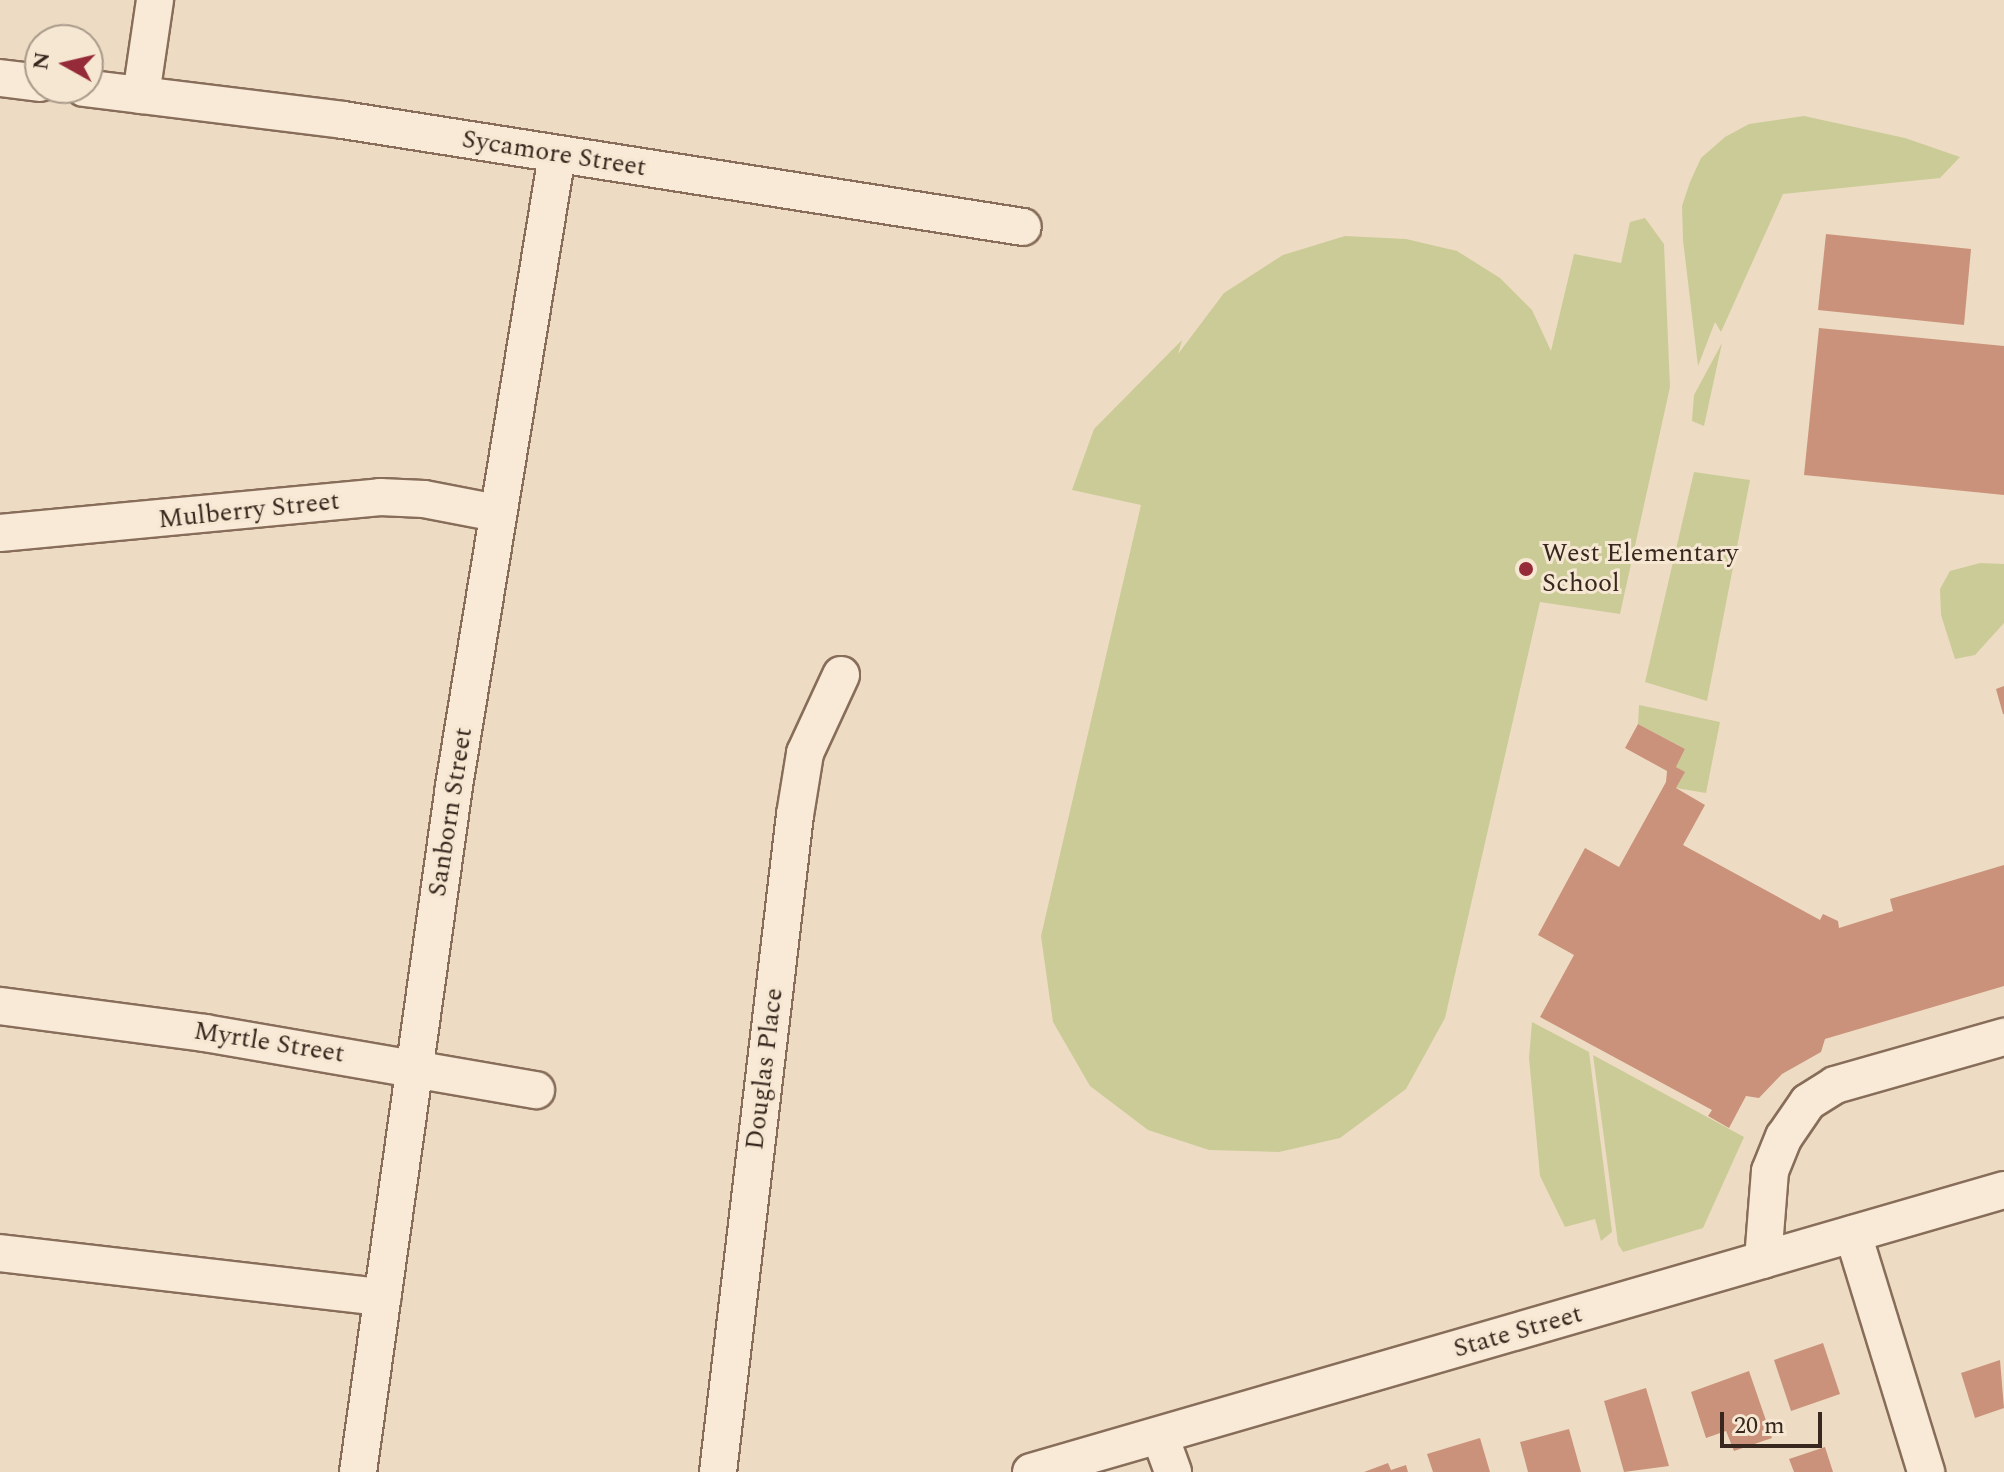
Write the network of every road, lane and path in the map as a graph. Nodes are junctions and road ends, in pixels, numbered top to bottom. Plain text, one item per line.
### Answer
1 (155, 0) edge
2 (0, 78) edge
3 (24, 81) edge
4 (104, 90) edge
5 (141, 95) junction
6 (557, 155) junction
7 (1023, 227) dead end
8 (497, 513) junction
9 (0, 533) edge
10 (841, 675) dead end
11 (0, 1006) edge
12 (2004, 1037) edge
13 (413, 1066) junction
14 (536, 1090) dead end
15 (2004, 1190) edge
16 (1853, 1234) junction
17 (0, 1253) edge
18 (1763, 1260) junction
19 (382, 1297) junction
20 (1160, 1436) junction
21 (358, 1472) edge
22 (718, 1472) edge
23 (1031, 1472) edge
24 (1173, 1472) edge
25 (1926, 1472) edge

1 - 5 street
2 - 3 street
4 - 5 street, Sycamore Street
5 - 6 street, Sycamore Street
6 - 7 street, Sycamore Street
6 - 8 street, Sanborn Street
8 - 9 street, Mulberry Street
8 - 13 street, Sanborn Street
10 - 22 street, Douglas Place
11 - 13 street, Myrtle Street
12 - 18 street
13 - 14 street, Myrtle Street
13 - 19 street, Sanborn Street
15 - 16 street, State Street
16 - 18 street, State Street
16 - 25 street
17 - 19 street
18 - 20 street, State Street
19 - 21 street, Sanborn Street
20 - 23 street, State Street
20 - 24 street

